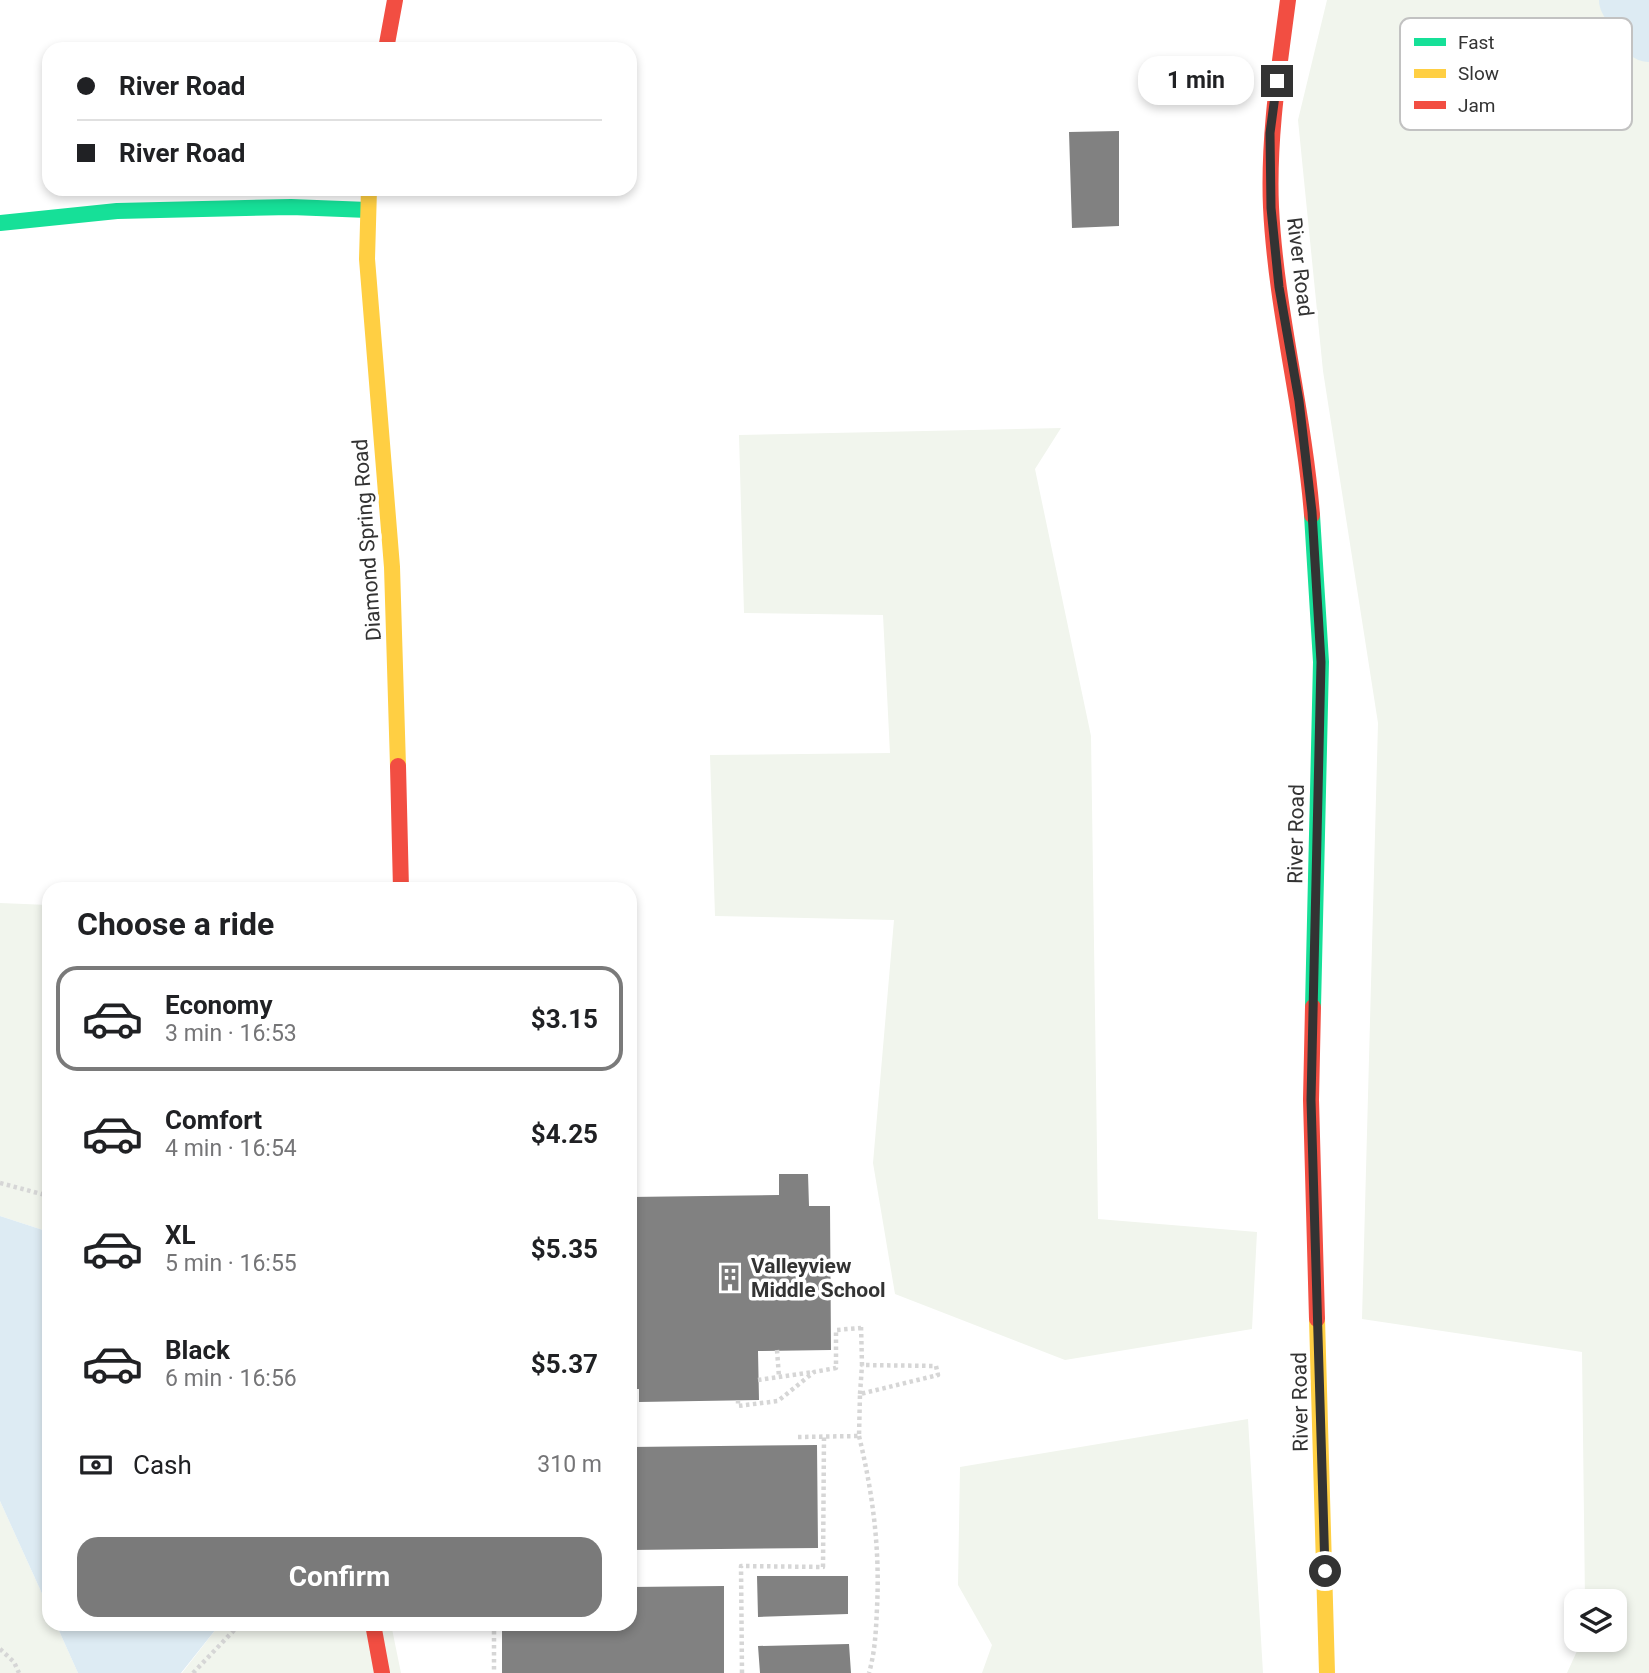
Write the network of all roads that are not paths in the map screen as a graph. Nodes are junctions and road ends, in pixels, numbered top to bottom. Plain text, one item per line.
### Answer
1 (395, 0) edge
2 (1288, 0) edge
3 (387, 42) edge
4 (369, 196) edge
5 (368, 210) junction
6 (0, 223) edge
7 (401, 882) edge
8 (374, 1631) edge
9 (382, 1673) edge
10 (1327, 1673) edge

1 - 3 street
2 - 10 street, River Road
4 - 5 street, Diamond Spring Road
5 - 6 street
5 - 7 street, Diamond Spring Road
8 - 9 street

